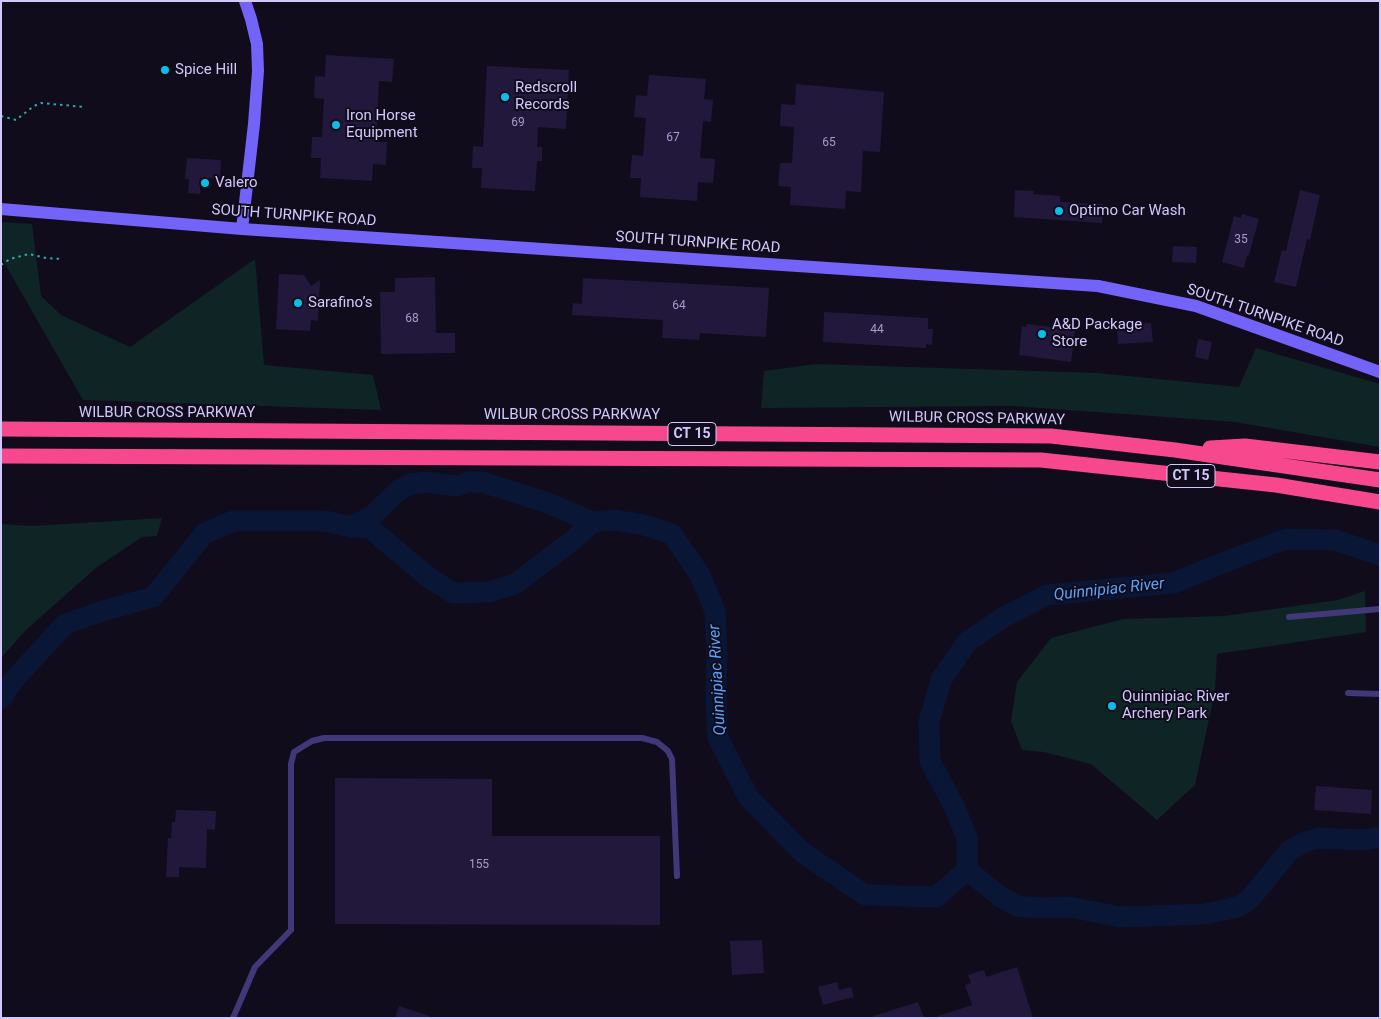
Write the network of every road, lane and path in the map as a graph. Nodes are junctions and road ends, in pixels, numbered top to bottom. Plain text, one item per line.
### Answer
1 (244, 1) edge
2 (84, 107) dead end
3 (1, 116) edge
4 (1, 209) edge
5 (242, 230) junction
6 (62, 259) dead end
7 (2, 265) edge
8 (1380, 372) edge
9 (1, 429) edge
10 (1175, 450) junction
11 (1, 456) edge
12 (1380, 462) edge
13 (1380, 480) edge
14 (1380, 502) edge
15 (1380, 609) edge
16 (1289, 617) dead end
17 (1348, 693) dead end
18 (1380, 694) edge
19 (677, 876) dead end
20 (233, 1018) edge

1 - 5 main road
2 - 3 path
4 - 5 main road, SOUTH TURNPIKE ROAD
5 - 8 main road, SOUTH TURNPIKE ROAD
6 - 7 path
9 - 10 highway, WILBUR CROSS PARKWAY / CT 15
10 - 12 highway
10 - 13 highway, WILBUR CROSS PARKWAY / CT 15
11 - 14 highway, CT 15
15 - 16 lane
17 - 18 lane
19 - 20 lane

